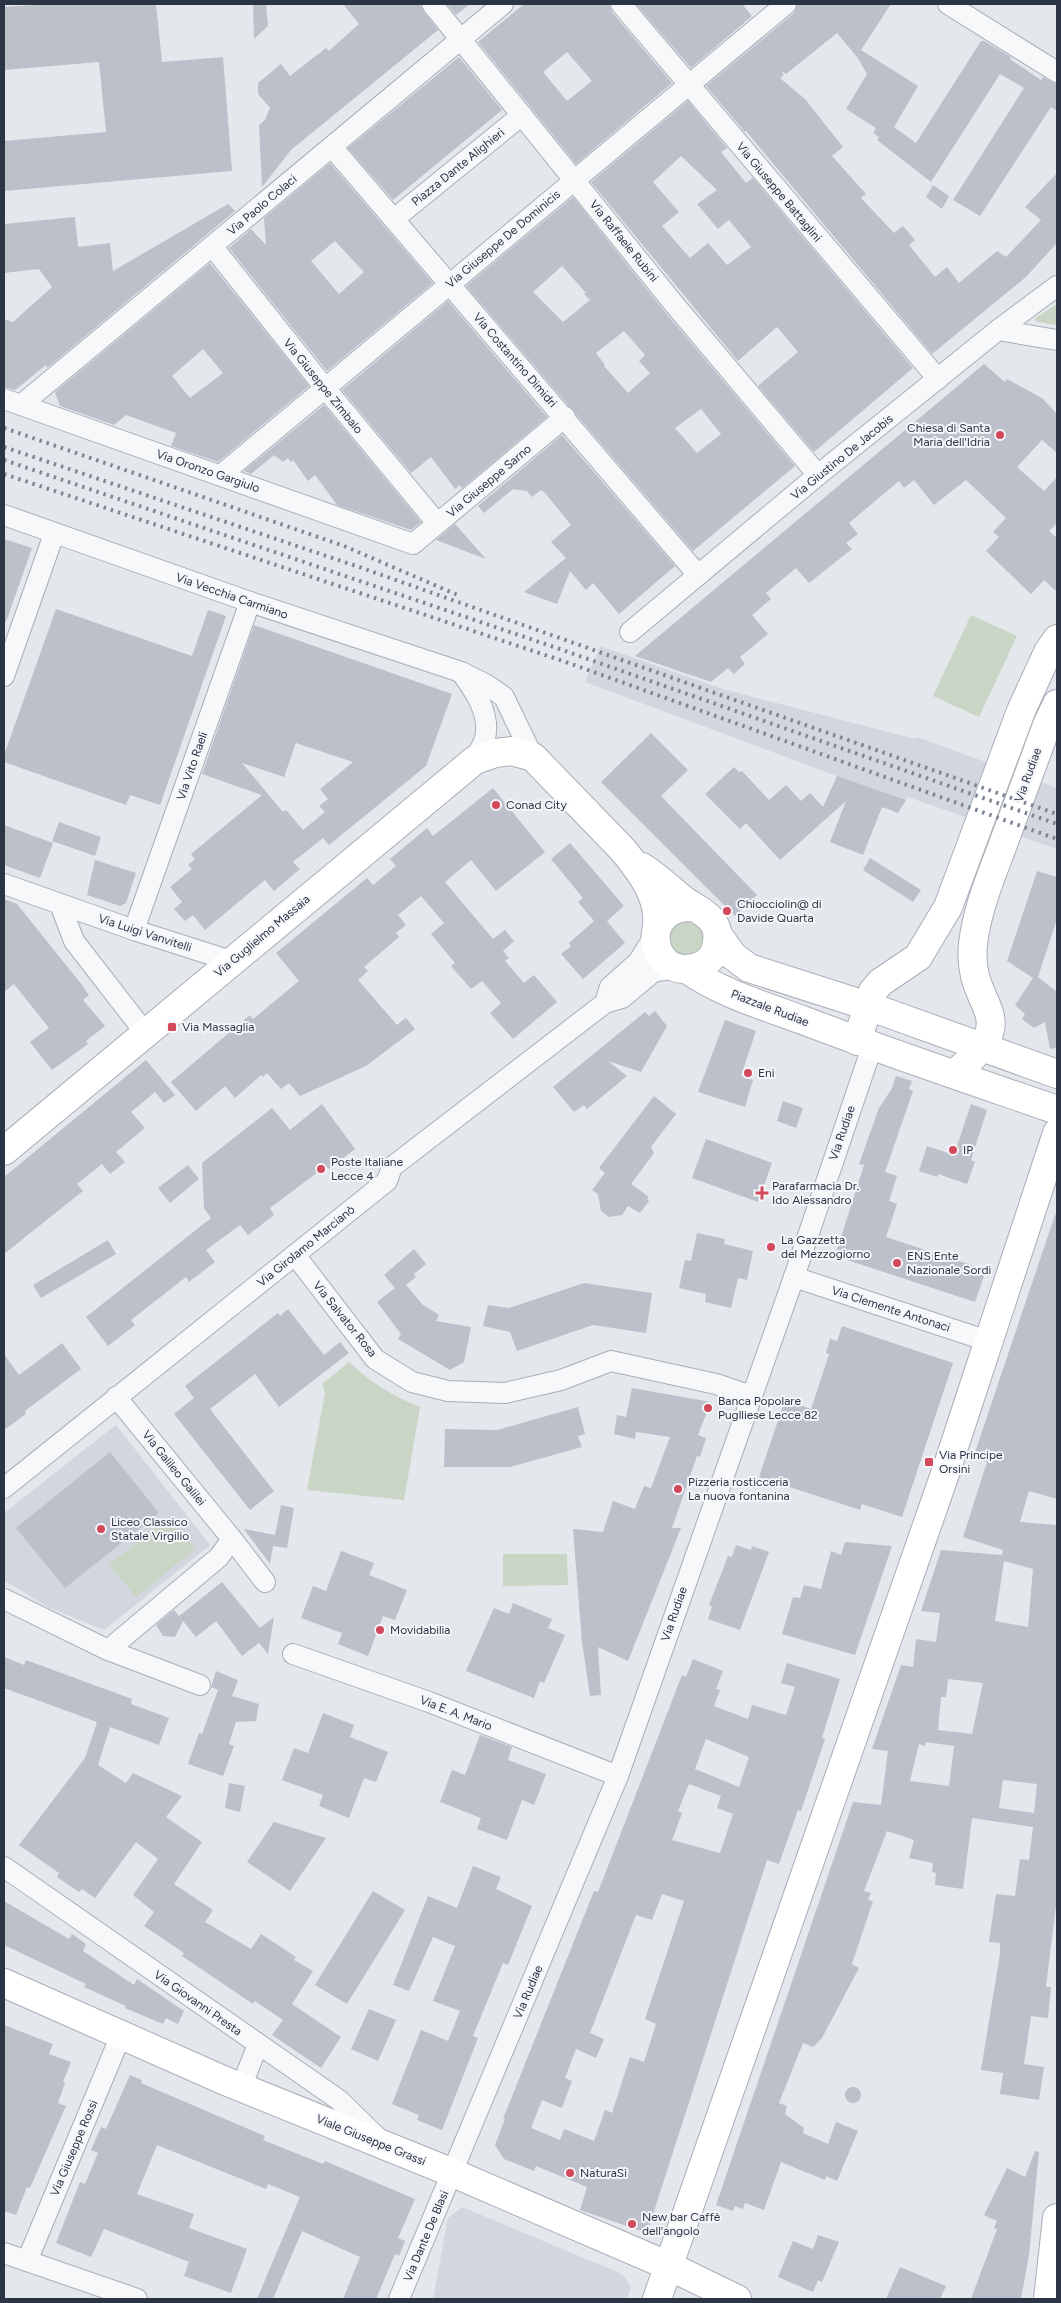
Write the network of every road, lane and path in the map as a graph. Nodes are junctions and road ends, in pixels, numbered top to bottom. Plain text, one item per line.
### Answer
1 (432, 4) edge
2 (503, 4) edge
3 (621, 4) edge
4 (786, 4) edge
5 (948, 4) edge
6 (460, 39) junction
7 (1057, 72) edge
8 (689, 85) junction
9 (522, 115) junction
10 (332, 147) junction
11 (575, 180) junction
12 (394, 219) junction
13 (212, 246) junction
14 (450, 284) junction
15 (1057, 286) edge
16 (998, 330) junction
17 (1057, 340) edge
18 (938, 379) junction
19 (325, 388) junction
20 (12, 402) edge
21 (565, 417) junction
22 (221, 475) junction
23 (818, 475) junction
24 (4, 515) edge
25 (437, 523) junction
26 (54, 534) junction
27 (413, 544) joint
28 (698, 575) junction
29 (250, 602) junction
30 (630, 632) dead end
31 (1057, 639) edge
32 (461, 672) junction
33 (4, 676) edge
34 (1057, 704) edge
35 (486, 722) junction
36 (522, 754) junction
37 (475, 760) junction
38 (632, 861) junction
39 (4, 884) edge
40 (60, 904) junction
41 (692, 907) junction
42 (134, 930) junction
43 (656, 930) junction
44 (718, 935) junction
45 (927, 942) junction
46 (231, 961) junction
47 (682, 969) junction
48 (789, 982) junction
49 (605, 1003) junction
50 (868, 1006) junction
51 (146, 1034) junction
52 (864, 1044) junction
53 (983, 1046) junction
54 (954, 1074) junction
55 (1057, 1074) edge
56 (1057, 1110) edge
57 (1057, 1133) edge
58 (4, 1151) edge
59 (294, 1255) junction
60 (794, 1277) junction
61 (988, 1341) junction
62 (750, 1396) junction
63 (116, 1397) junction
64 (4, 1488) edge
65 (232, 1539) junction
66 (264, 1582) dead end
67 (4, 1599) edge
68 (108, 1650) junction
69 (293, 1654) dead end
70 (200, 1685) dead end
71 (618, 1776) junction
72 (4, 1867) edge
73 (4, 1984) edge
74 (121, 2035) junction
75 (258, 2044) junction
76 (241, 2088) junction
77 (387, 2146) junction
78 (453, 2173) junction
79 (1057, 2218) edge
80 (4, 2253) edge
81 (26, 2261) junction
82 (669, 2266) junction
83 (137, 2299) edge
84 (399, 2299) edge
85 (657, 2299) edge
86 (737, 2299) edge
87 (1048, 2299) edge

1 - 6 street, Via Raffaele Rubini
2 - 6 street, Via Paolo Colaci
3 - 8 street, Via Giuseppe Battaglini
4 - 8 street, Via Giuseppe De Dominicis
5 - 7 street
6 - 9 street, Via Raffaele Rubini
6 - 10 street, Via Paolo Colaci
8 - 11 street, Via Giuseppe De Dominicis
8 - 18 street, Via Giuseppe Battaglini
9 - 11 street, Via Raffaele Rubini
9 - 12 street, Piazza Dante Alighieri
10 - 12 street, Via Costantino Dimidri
10 - 13 street, Via Paolo Colaci
11 - 14 street, Via Giuseppe De Dominicis
11 - 23 street, Via Raffaele Rubini
12 - 14 street, Via Costantino Dimidri
13 - 19 street, Via Giuseppe Zimbalo
13 - 20 street, Via Paolo Colaci
14 - 19 street, Via Giuseppe De Dominicis
14 - 21 street, Via Costantino Dimidri
15 - 16 street, Via Giustino De Jacobis
16 - 17 street
16 - 18 street, Via Giustino De Jacobis
18 - 23 street, Via Giustino De Jacobis
19 - 22 street, Via Giuseppe De Dominicis
19 - 25 street, Via Giuseppe Zimbalo
20 - 22 street, Via Oronzo Gargiulo
21 - 25 street, Via Giuseppe Sarno
21 - 28 street, Via Costantino Dimidri
22 - 27 street, Via Oronzo Gargiulo
23 - 28 street, Via Giustino De Jacobis
24 - 26 street, Via Vecchia Carmiano
25 - 27 street, Via Giuseppe Sarno
26 - 29 street, Via Vecchia Carmiano
26 - 33 street
28 - 30 street, Via Giustino De Jacobis
29 - 32 street, Via Vecchia Carmiano
29 - 42 street, Via Vito Raeli
31 - 45 main road
32 - 35 street
32 - 36 street, Via Vecchia Carmiano
34 - 53 main road, Via Rudiae
35 - 36 street
35 - 37 street
36 - 37 main road, Via Guglielmo Massaia
36 - 38 main road, Piazzale Rudiae
37 - 46 main road, Via Guglielmo Massaia
38 - 41 main road, Piazzale Rudiae
38 - 43 main road, Piazzale Rudiae
39 - 40 street, Via Luigi Vanvitelli
40 - 42 street, Via Luigi Vanvitelli
40 - 51 street
41 - 43 main road
41 - 44 main road, Piazzale Rudiae
42 - 46 street, Via Luigi Vanvitelli
43 - 47 main road, Piazzale Rudiae
43 - 49 street, Via Girolamo Marcianò
44 - 47 main road
44 - 48 main road, Piazzale Rudiae
45 - 48 main road
45 - 50 main road
46 - 51 main road, Via Guglielmo Massaia
47 - 49 street, Via Girolamo Marcianò
47 - 52 main road, Piazzale Rudiae
48 - 50 main road, Piazzale Rudiae
49 - 59 street, Via Girolamo Marcianò
50 - 52 main road
50 - 53 main road, Piazzale Rudiae
51 - 58 main road, Via Guglielmo Massaia
52 - 54 main road, Piazzale Rudiae
52 - 60 street, Via Rudiae
53 - 54 main road
53 - 55 main road, Piazzale Rudiae
54 - 56 main road, Piazzale Rudiae
57 - 61 main road
59 - 62 street, Via Salvator Rosa
59 - 63 street, Via Girolamo Marcianò
60 - 61 street, Via Clemente Antonaci
60 - 62 street, Via Rudiae
61 - 82 main road
62 - 71 street, Via Rudiae
63 - 64 street, Via Girolamo Marcianò
63 - 65 street, Via Galileo Galilei
65 - 66 street, Via Galileo Galilei
65 - 68 street
67 - 68 street
68 - 70 street
69 - 71 street, Via E. A. Mario
71 - 78 street, Via Rudiae
72 - 75 street, Via Giovanni Presta
73 - 74 main road, Viale Giuseppe Grassi
74 - 76 main road, Viale Giuseppe Grassi
74 - 81 street, Via Giuseppe Rossi
75 - 76 street
75 - 77 street, Via Giovanni Presta
76 - 77 main road, Viale Giuseppe Grassi
77 - 78 main road, Viale Giuseppe Grassi
78 - 82 main road, Viale Giuseppe Grassi
78 - 84 street, Via Dante De Blasi
79 - 87 main road
80 - 81 street
81 - 83 street
82 - 85 main road
82 - 86 main road, Viale Giuseppe Grassi

